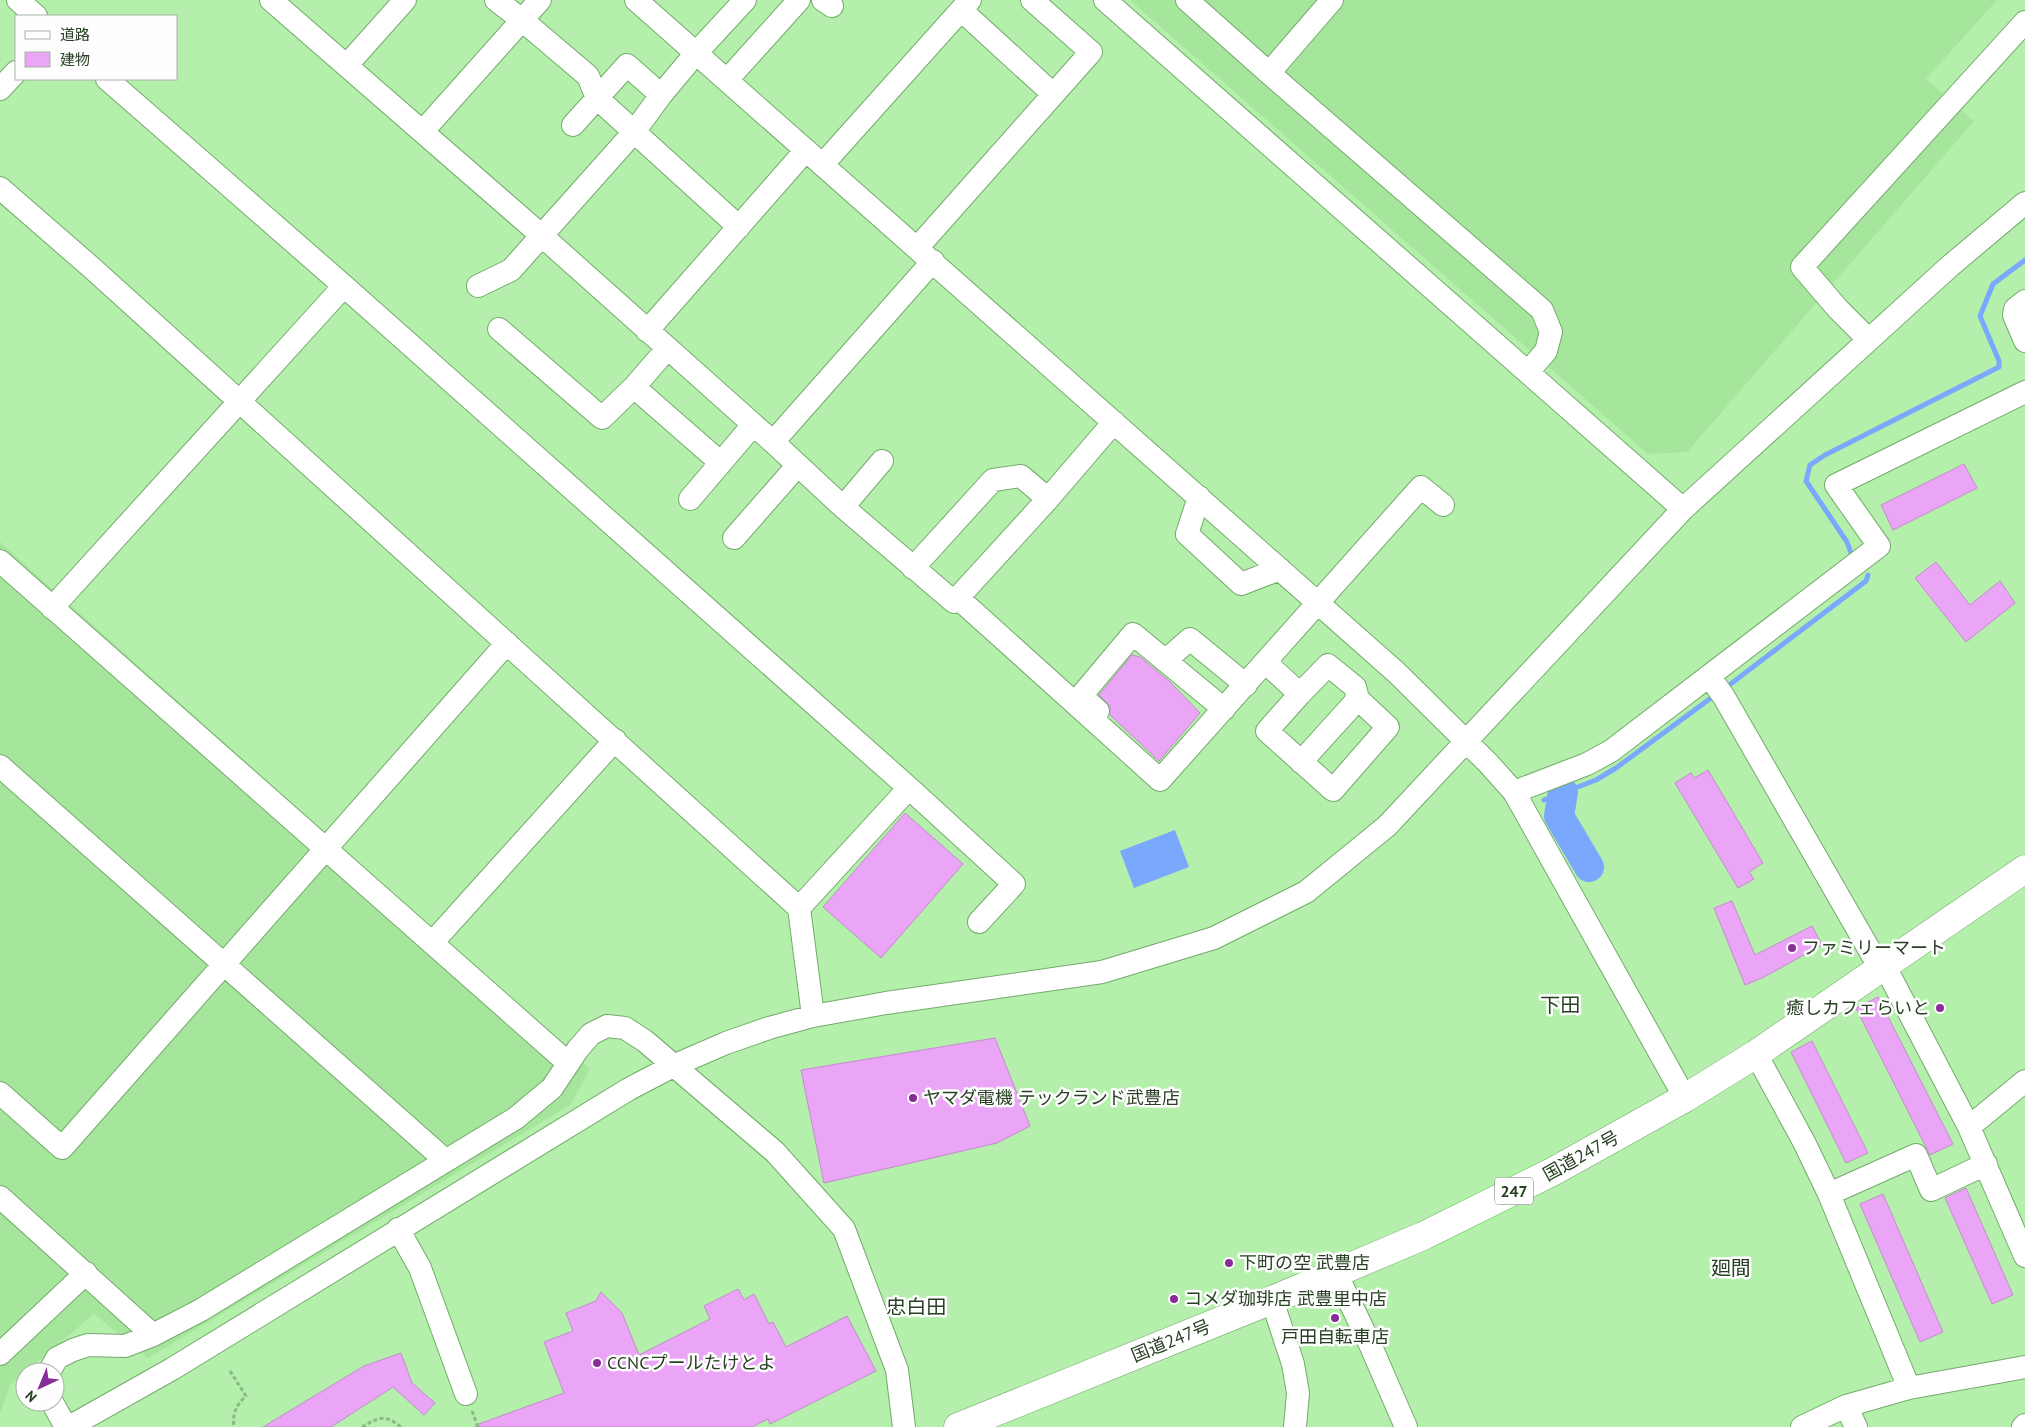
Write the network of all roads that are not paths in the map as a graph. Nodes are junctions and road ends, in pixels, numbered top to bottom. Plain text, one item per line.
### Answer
1 (18, 0) edge
2 (271, 0) edge
3 (405, 0) edge
4 (496, 0) edge
5 (540, 0) edge
6 (636, 0) edge
7 (745, 0) edge
8 (799, 0) edge
9 (1032, 0) edge
10 (1105, 0) edge
11 (1188, 0) edge
12 (1332, 0) edge
13 (966, 5) edge
14 (35, 15) edge
15 (522, 20) junction
16 (2025, 22) edge
17 (696, 53) junction
18 (347, 66) junction
19 (15, 73) edge
20 (1269, 73) junction
21 (108, 80) edge
22 (726, 80) junction
23 (0, 89) edge
24 (1053, 94) junction
25 (661, 95) junction
26 (597, 98) junction
27 (573, 125) dead end
28 (423, 131) junction
29 (634, 132) junction
30 (815, 157) junction
31 (0, 188) edge
32 (2025, 202) edge
33 (739, 227) junction
34 (542, 235) junction
35 (925, 254) junction
36 (344, 286) junction
37 (478, 286) dead end
38 (2025, 300) edge
39 (498, 329) dead end
40 (647, 331) junction
41 (1868, 339) junction
42 (2025, 341) edge
43 (667, 349) junction
44 (1528, 372) junction
45 (634, 387) junction
46 (2025, 392) edge
47 (239, 401) junction
48 (1114, 422) junction
49 (753, 425) junction
50 (773, 442) junction
51 (882, 461) dead end
52 (721, 463) junction
53 (798, 465) junction
54 (1199, 497) junction
55 (690, 499) dead end
56 (1048, 499) junction
57 (1443, 505) dead end
58 (843, 507) junction
59 (1683, 509) junction
60 (734, 538) dead end
61 (0, 561) edge
62 (913, 568) junction
63 (1280, 569) junction
64 (958, 598) junction
65 (1319, 603) junction
66 (52, 608) junction
67 (507, 643) junction
68 (1166, 660) junction
69 (1266, 663) junction
70 (1246, 685) junction
71 (1716, 685) junction
72 (1300, 694) junction
73 (1358, 700) junction
74 (1224, 709) junction
75 (615, 740) junction
76 (1466, 742) junction
77 (1301, 762) junction
78 (0, 766) edge
79 (1162, 779) junction
80 (909, 788) junction
81 (1514, 792) junction
82 (325, 849) junction
83 (2025, 869) edge
84 (799, 908) junction
85 (979, 922) dead end
86 (432, 943) junction
87 (224, 964) junction
88 (1881, 966) junction
89 (813, 1016) junction
90 (1756, 1054) junction
91 (568, 1063) junction
92 (673, 1066) junction
93 (2025, 1082) edge
94 (0, 1093) edge
95 (1685, 1098) junction
96 (1969, 1127) junction
97 (445, 1160) junction
98 (1986, 1164) junction
99 (1829, 1194) junction
100 (0, 1196) edge
101 (398, 1229) junction
102 (2025, 1256) edge
103 (86, 1272) junction
104 (1336, 1273) junction
105 (1272, 1300) junction
106 (154, 1335) junction
107 (0, 1354) edge
108 (55, 1362) edge
109 (2025, 1367) edge
110 (1909, 1388) junction
111 (466, 1394) dead end
112 (1846, 1406) junction
113 (58, 1412) edge
114 (67, 1427) edge
115 (904, 1427) edge
116 (958, 1427) edge
117 (1295, 1427) edge
118 (1406, 1427) edge
119 (1802, 1427) edge
120 (1856, 1427) edge

1 - 14 street
2 - 18 street
3 - 18 street
4 - 15 street
5 - 15 street
6 - 17 street
7 - 17 street
8 - 22 street
9 - 24 street
10 - 44 street
11 - 20 street
12 - 20 street
13 - 24 street
13 - 30 street
15 - 26 street
15 - 28 street
16 - 41 street
17 - 22 street
17 - 25 street
18 - 28 street
19 - 23 street
20 - 44 street
21 - 36 street
22 - 30 street
24 - 35 street
25 - 26 street
25 - 29 street
26 - 27 street
26 - 29 street
28 - 34 street
29 - 33 street
29 - 34 street
30 - 33 street
30 - 35 street
31 - 47 street
32 - 41 street
33 - 40 street
34 - 37 street
34 - 40 street
35 - 48 street
35 - 50 street
36 - 47 street
36 - 80 street
38 - 42 street
39 - 45 street
40 - 43 street
41 - 59 street
43 - 45 street
43 - 49 street
44 - 59 street
45 - 52 street
46 - 71 street
47 - 66 street
47 - 67 street
48 - 54 street
48 - 56 street
49 - 50 street
49 - 52 street
50 - 53 street
51 - 58 street
52 - 55 street
53 - 58 street
53 - 60 street
54 - 63 street
54 - 63 street
56 - 62 street
56 - 64 street
57 - 65 street
58 - 62 street
59 - 76 street
61 - 66 street
62 - 64 street
63 - 65 street
64 - 79 street
65 - 69 street
65 - 76 street
66 - 82 street
67 - 75 street
67 - 82 street
68 - 70 street
68 - 74 street
68 - 79 street
69 - 70 street
69 - 72 street
70 - 74 street
71 - 81 street
71 - 88 street
72 - 73 street
72 - 77 street
73 - 77 street
73 - 77 street
74 - 79 street
75 - 84 street
75 - 86 street
76 - 81 street
76 - 89 street
78 - 87 street
80 - 84 street
80 - 85 street
81 - 95 street
82 - 86 street
82 - 87 street
83 - 88 highway, 国道247号 / 247
84 - 89 street
86 - 91 street
87 - 94 street
87 - 97 street
88 - 90 highway, 国道247号 / 247
88 - 96 street
89 - 92 street
90 - 95 highway, 国道247号 / 247
90 - 99 street
91 - 92 street
91 - 97 street
92 - 101 street
92 - 115 street
93 - 96 street
95 - 104 highway, 国道247号 / 247
96 - 98 street
97 - 106 street
98 - 99 street
98 - 102 street
99 - 110 street
100 - 103 street
101 - 111 street
101 - 114 street
103 - 106 street
103 - 107 street
104 - 105 highway, 国道247号 / 247
104 - 118 street
105 - 116 highway, 国道247号 / 247
105 - 117 street
106 - 108 street
109 - 110 street
110 - 112 street
112 - 119 street
112 - 120 street
113 - 114 street

